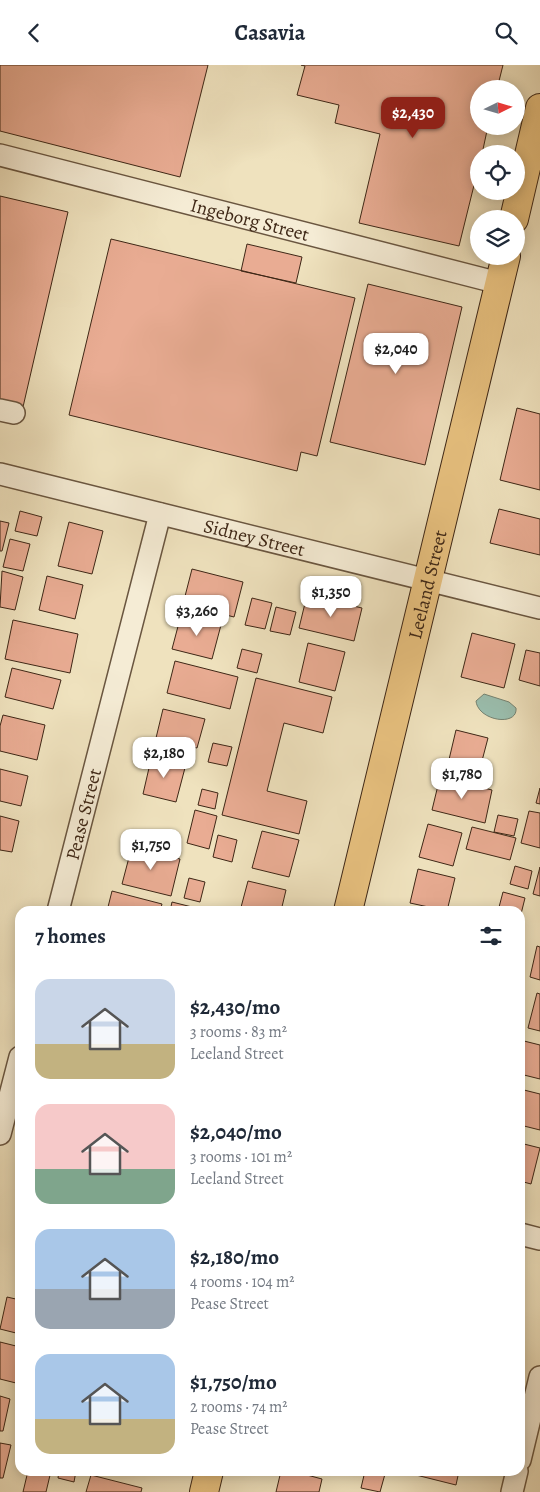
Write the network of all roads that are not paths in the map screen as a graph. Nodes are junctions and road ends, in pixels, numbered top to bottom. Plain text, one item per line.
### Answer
1 (540, 108) edge
2 (0, 155) edge
3 (516, 210) edge
4 (504, 265) edge
5 (500, 283) junction
6 (0, 474) edge
7 (160, 514) junction
8 (429, 581) junction
9 (540, 608) edge
10 (59, 906) edge
11 (349, 906) edge
12 (15, 1080) edge
13 (9, 1107) edge
14 (0, 1134) edge
15 (525, 1236) edge
16 (540, 1239) edge
17 (540, 1377) edge
18 (525, 1439) edge
19 (208, 1476) edge
20 (516, 1476) edge
21 (204, 1492) edge
22 (512, 1492) edge

1 - 3 main road
2 - 5 street, Ingeborg Street
4 - 5 main road, Leeland Street
5 - 8 main road, Leeland Street
6 - 7 street, Sidney Street
7 - 8 street, Sidney Street
7 - 10 street, Pease Street
8 - 9 street, Sidney Street
8 - 11 main road, Leeland Street
12 - 13 street
13 - 14 street
15 - 16 street
17 - 18 street
19 - 21 main road
20 - 22 street

